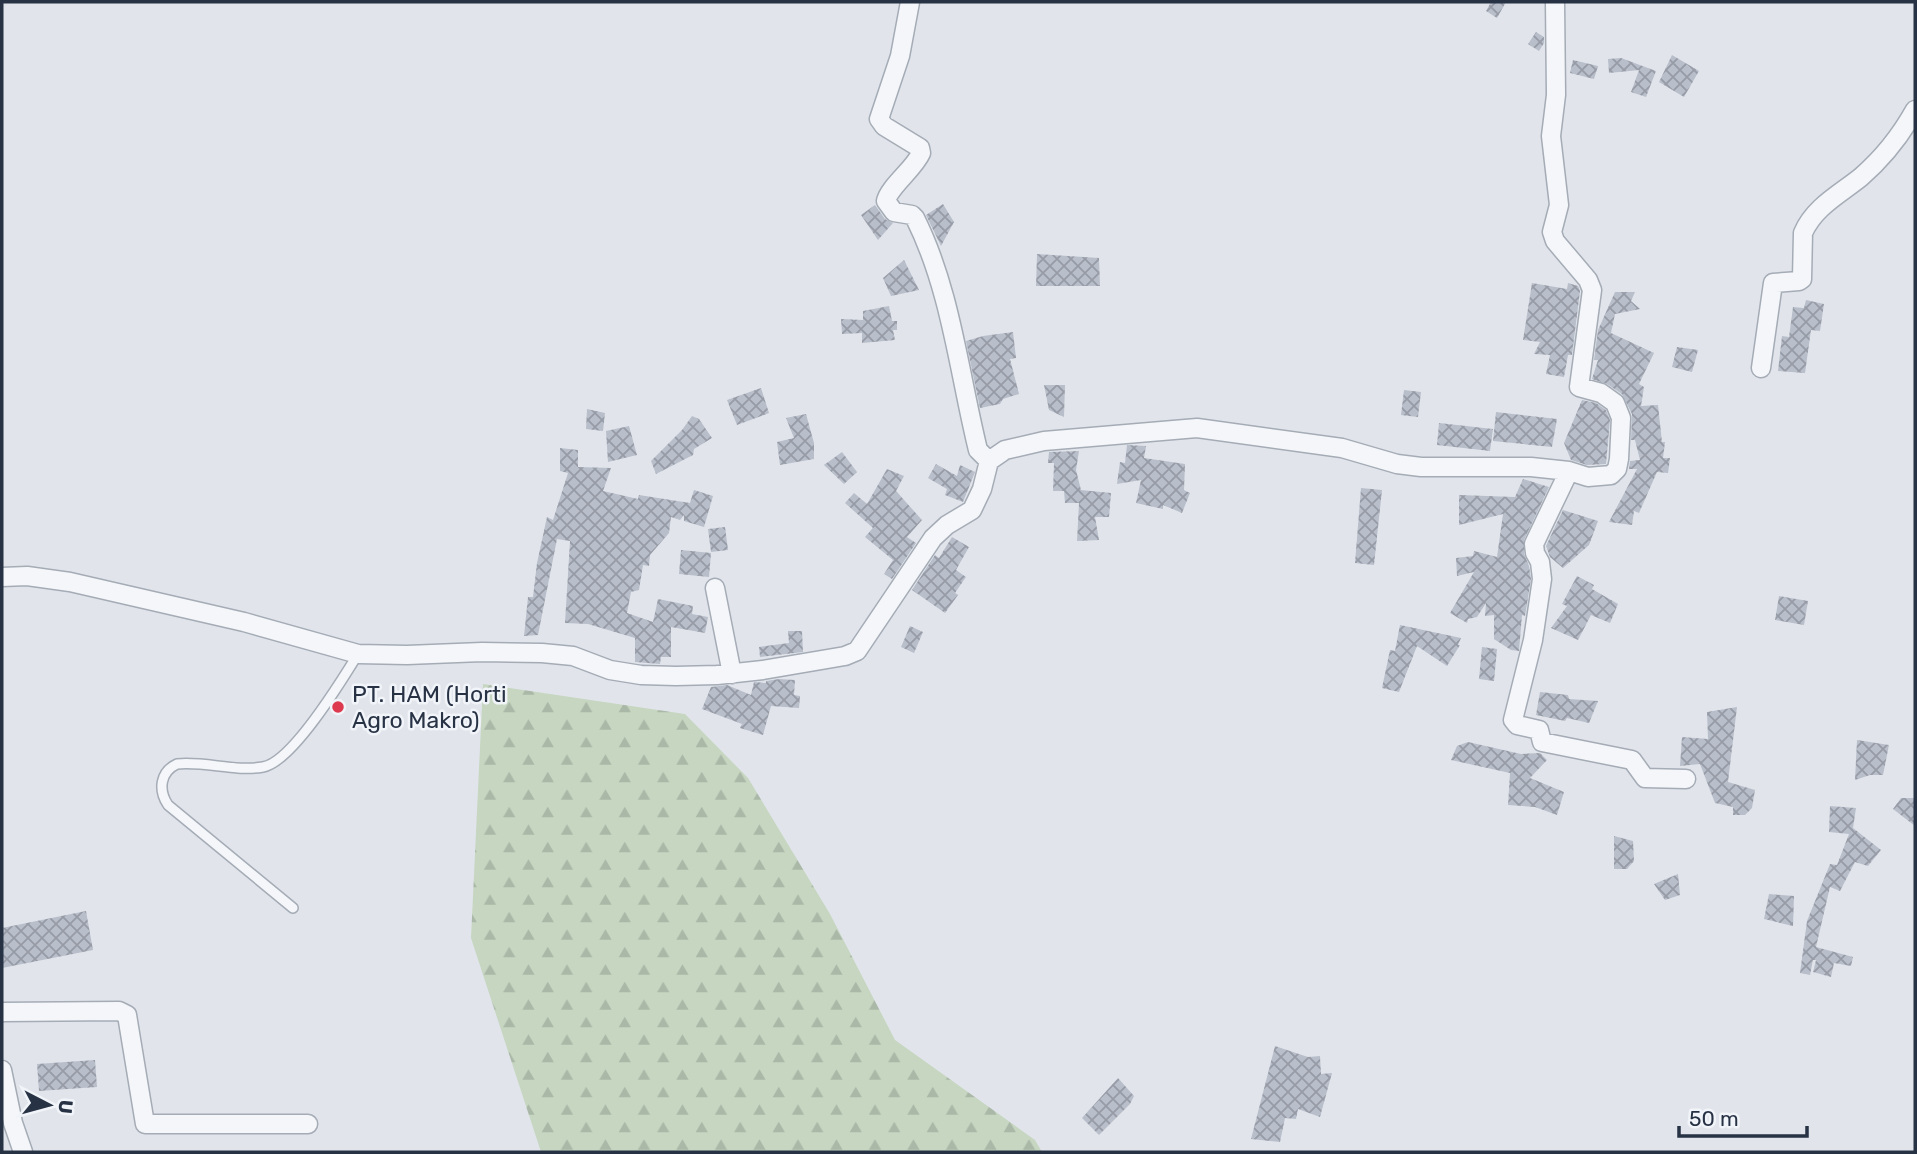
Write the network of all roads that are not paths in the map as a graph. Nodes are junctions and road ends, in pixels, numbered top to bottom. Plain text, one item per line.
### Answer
1 (909, 2) edge
2 (1555, 2) edge
3 (1915, 110) edge
4 (1761, 368) dead end
5 (989, 461) junction
6 (1569, 471) junction
7 (2, 577) edge
8 (715, 588) dead end
9 (359, 654) junction
10 (732, 674) junction
11 (1686, 779) dead end
12 (293, 908) dead end
13 (2, 1012) edge
14 (2, 1070) edge
15 (308, 1124) dead end
16 (23, 1152) edge

1 - 5 street
2 - 6 street
3 - 4 street
5 - 6 street
5 - 10 street
6 - 11 street
7 - 9 street
8 - 10 street
9 - 10 street
9 - 12 lane
13 - 15 street
14 - 16 street

